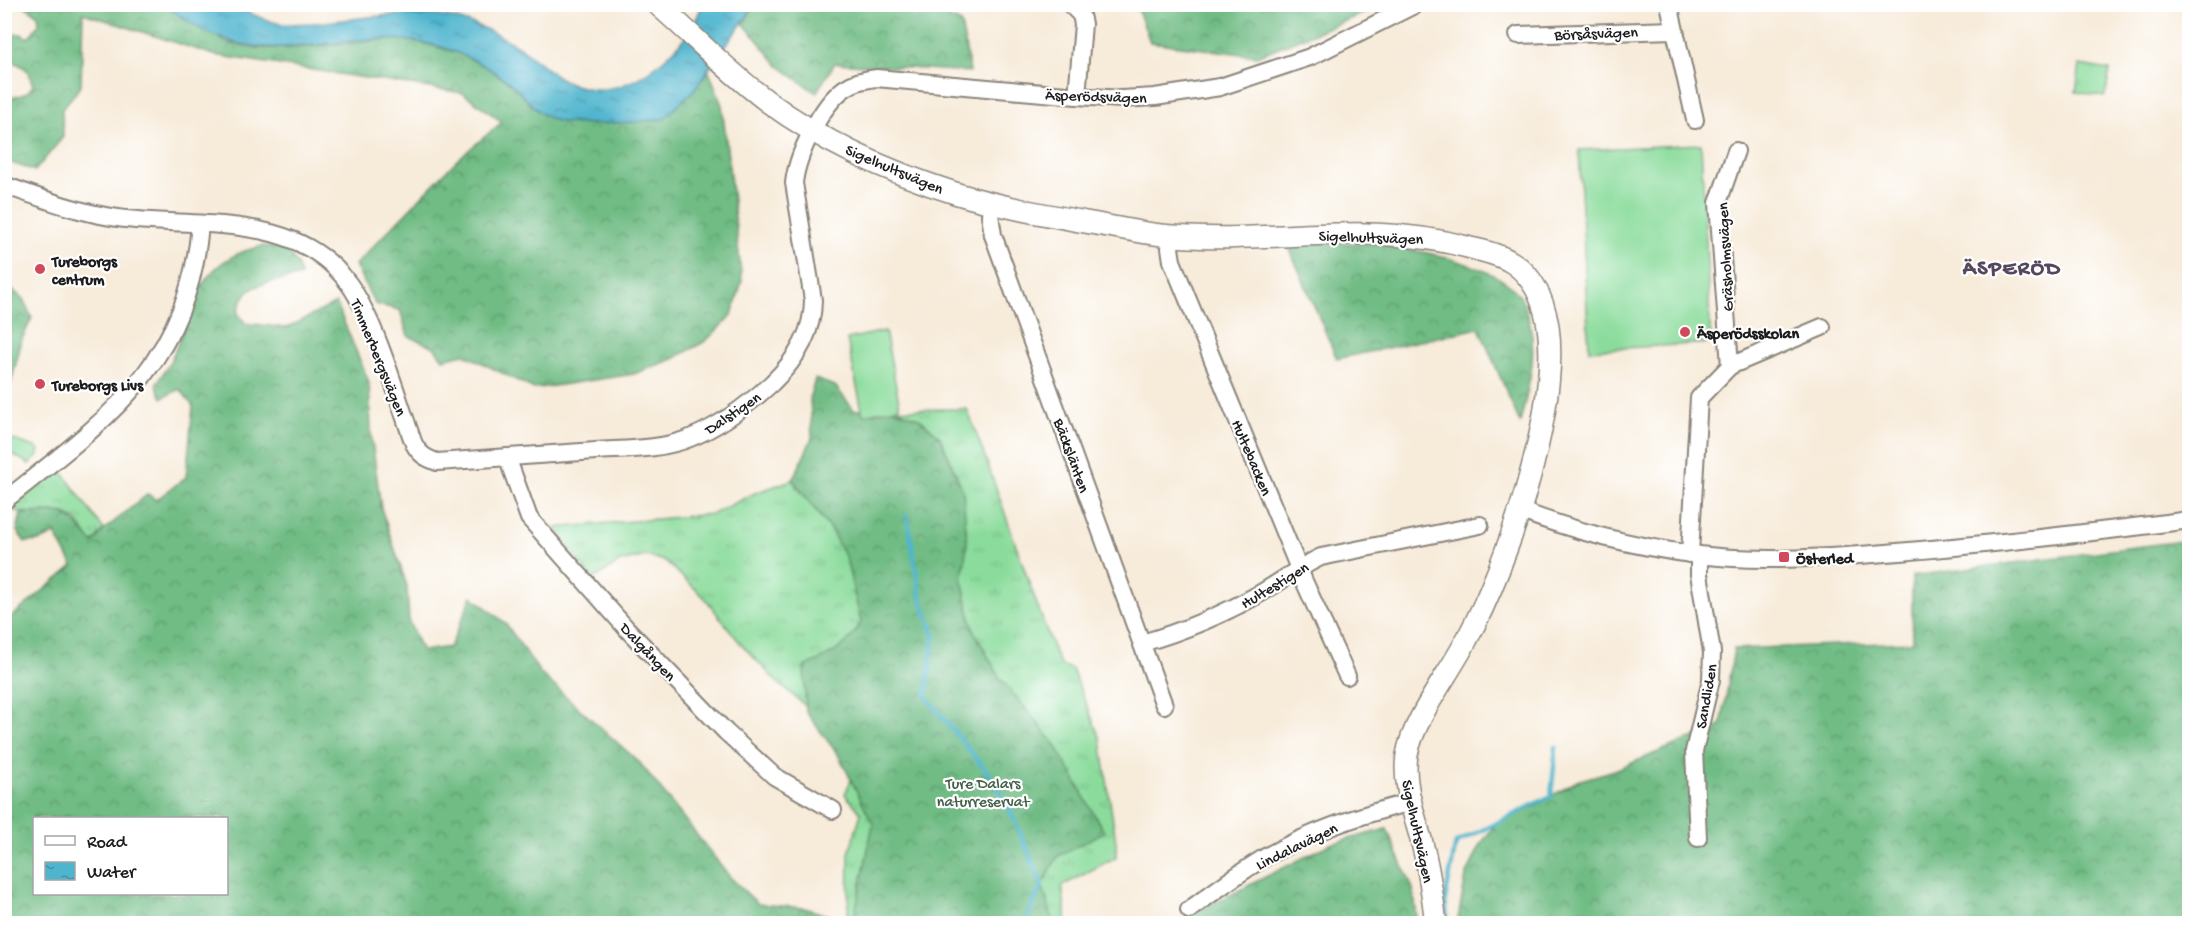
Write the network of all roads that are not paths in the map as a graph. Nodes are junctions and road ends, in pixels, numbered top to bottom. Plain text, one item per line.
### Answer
1 (657, 4) edge
2 (1070, 4) edge
3 (1416, 4) edge
4 (1669, 4) edge
5 (1674, 30) junction
6 (1518, 35) dead end
7 (1077, 96) junction
8 (1695, 120) dead end
9 (813, 131) junction
10 (1736, 151) dead end
11 (798, 158) joint
12 (4, 185) edge
13 (992, 204) junction
14 (200, 225) junction
15 (1173, 236) junction
16 (1822, 327) dead end
17 (1730, 366) junction
18 (418, 452) joint
19 (507, 457) junction
20 (4, 501) edge
21 (1519, 510) junction
22 (2190, 520) edge
23 (1480, 525) dead end
24 (1695, 554) junction
25 (1299, 567) junction
26 (1142, 643) junction
27 (1347, 676) dead end
28 (1164, 705) dead end
29 (1412, 802) junction
30 (833, 810) dead end
31 (1698, 838) dead end
32 (1189, 910) dead end
33 (1436, 924) edge

1 - 9 street, Sigelhultsvägen
2 - 7 street
3 - 7 street, Äsperödsvägen
4 - 5 street
5 - 6 street, Börsåsvägen
5 - 8 street
7 - 9 street, Äsperödsvägen
9 - 11 street, Äsperödsvägen
9 - 13 street, Sigelhultsvägen
10 - 17 street, Gräsholmsvägen
11 - 19 street, Dalstigen
12 - 14 street, Timmerbergsvägen
13 - 15 street, Sigelhultsvägen
13 - 26 street, Bäckslänten
14 - 18 street, Timmerbergsvägen
14 - 20 street
15 - 21 street, Sigelhultsvägen
15 - 25 street, Hultebacken
16 - 17 street
17 - 24 street
18 - 19 street, Dalstigen
19 - 30 street, Dalgången
21 - 24 street
21 - 29 street, Sigelhultsvägen
22 - 24 street
23 - 25 street, Hultestigen
24 - 31 street, Sandliden
25 - 26 street, Hultestigen
25 - 27 street, Hultebacken
26 - 28 street, Bäckslänten
29 - 32 street, Lindalavägen
29 - 33 street, Sigelhultsvägen

